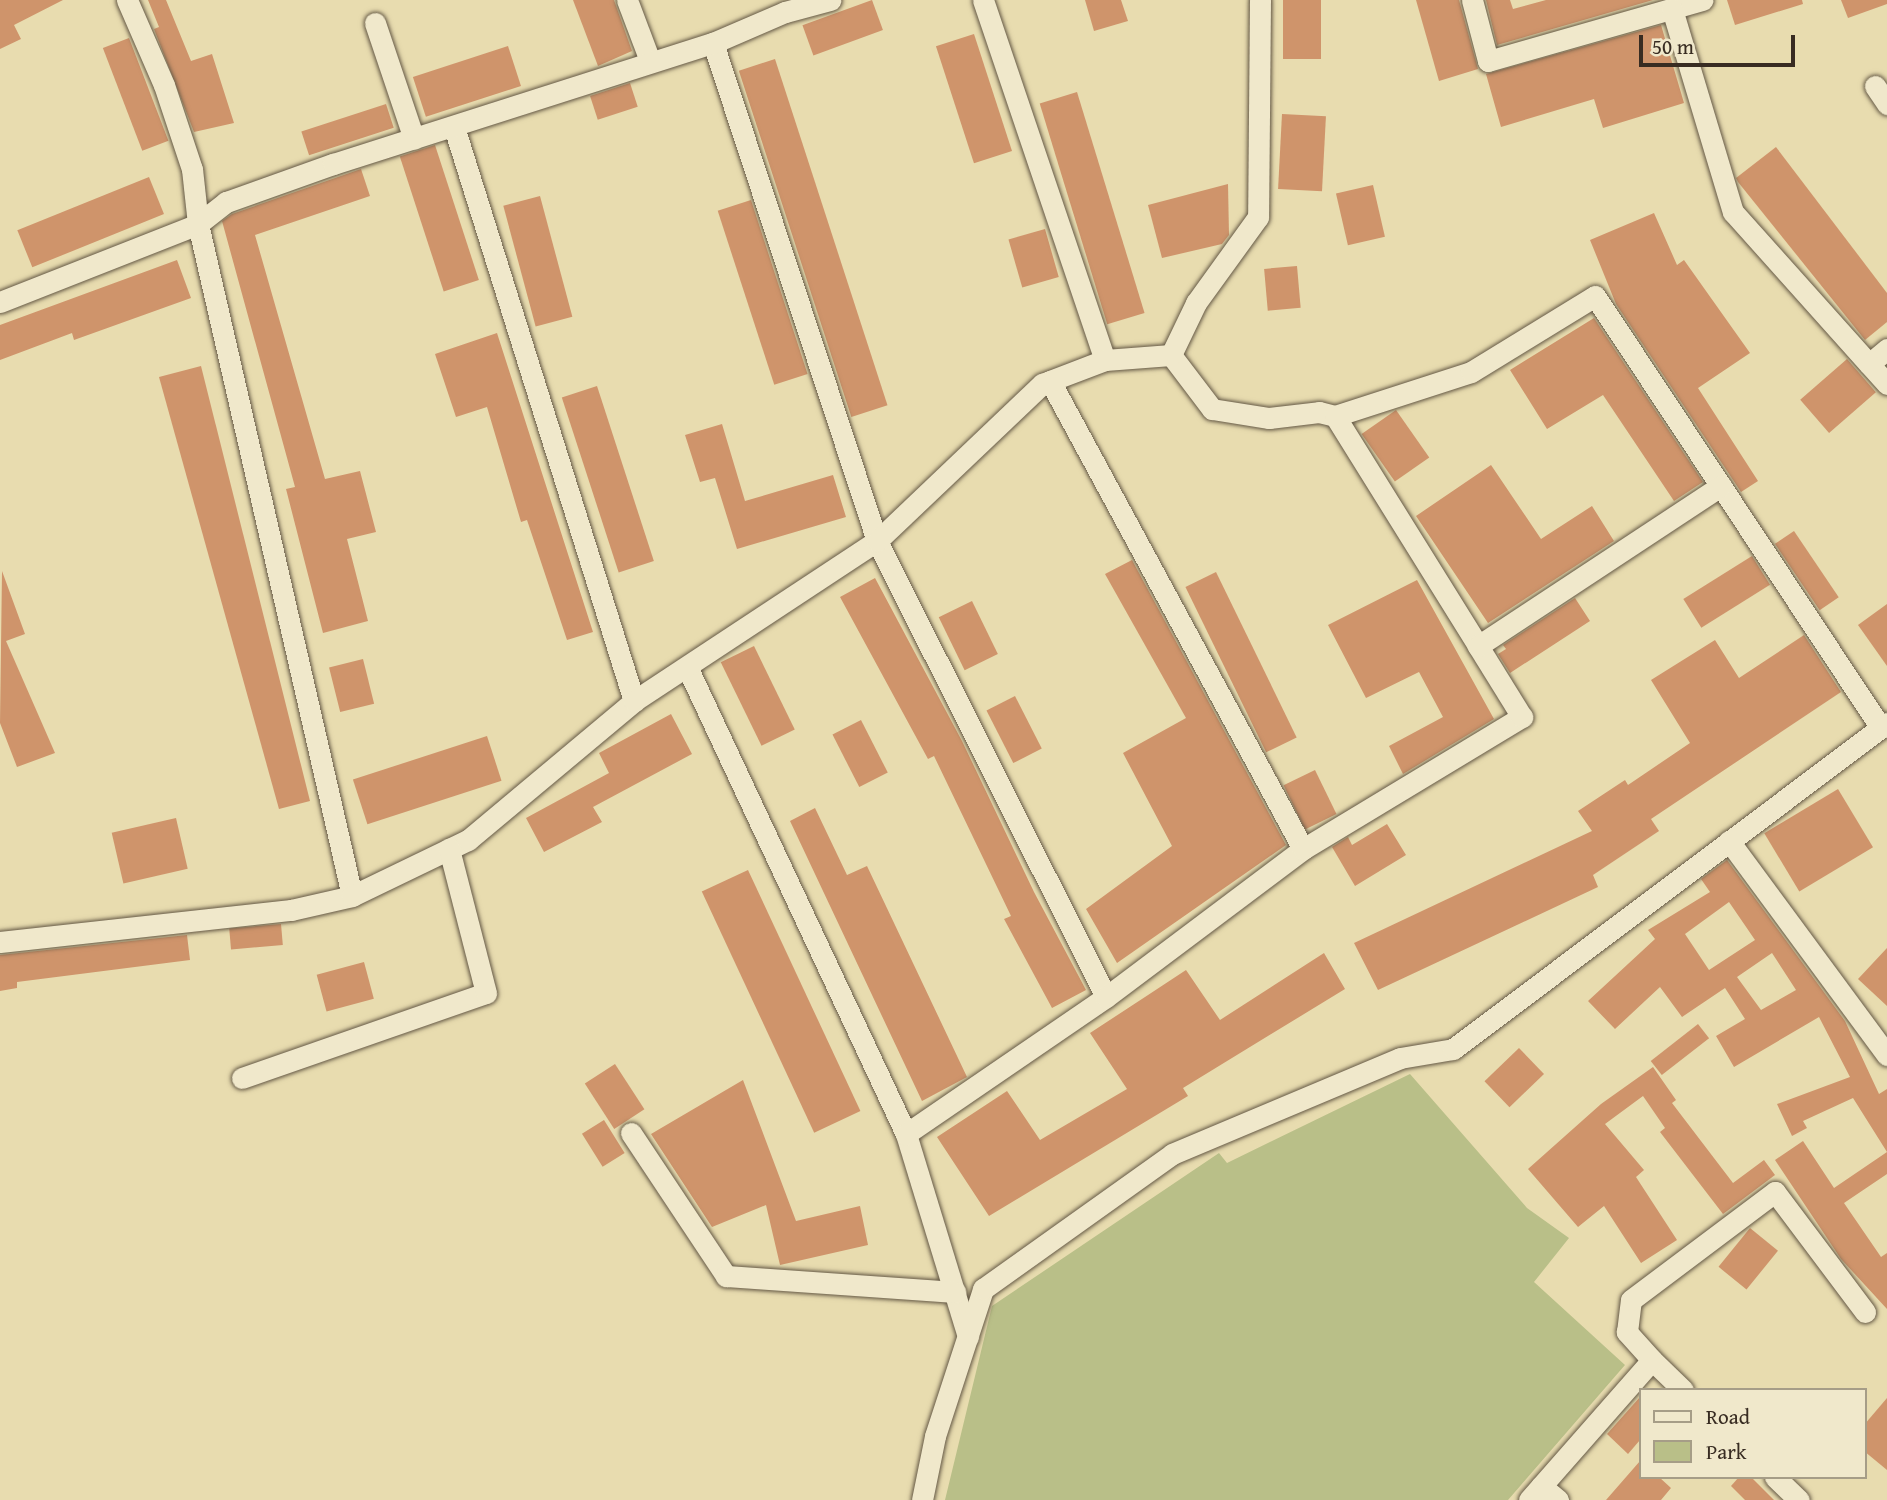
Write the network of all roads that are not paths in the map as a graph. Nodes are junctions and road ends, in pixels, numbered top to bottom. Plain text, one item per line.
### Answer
1 (127, 0) edge
2 (627, 0) edge
3 (830, 0) edge
4 (983, 0) edge
5 (1260, 0) edge
6 (1472, 0) edge
7 (1702, 0) edge
8 (783, 6) edge
9 (1672, 9) junction
10 (375, 23) dead end
11 (713, 43) junction
12 (650, 61) junction
13 (1875, 86) dead end
14 (1887, 104) edge
15 (454, 127) junction
16 (414, 139) junction
17 (198, 224) junction
18 (0, 302) edge
19 (1887, 349) edge
20 (1171, 355) junction
21 (1105, 360) junction
22 (1868, 364) junction
23 (1050, 381) junction
24 (1887, 384) edge
25 (1335, 416) junction
26 (1721, 486) junction
27 (877, 541) junction
28 (1478, 646) junction
29 (688, 669) junction
30 (634, 701) junction
31 (1884, 726) edge
32 (1729, 841) junction
33 (449, 849) junction
34 (1303, 849) junction
35 (352, 896) junction
36 (0, 942) edge
37 (1106, 997) junction
38 (1887, 1055) edge
39 (242, 1077) dead end
40 (631, 1133) dead end
41 (906, 1133) junction
42 (955, 1292) junction
43 (1865, 1312) dead end
44 (968, 1337) junction
45 (1651, 1360) junction
46 (1681, 1388) edge
47 (1777, 1479) edge
48 (1535, 1493) edge
49 (922, 1500) edge
50 (1558, 1500) edge
51 (1799, 1500) edge

1 - 17 street
2 - 12 street
3 - 8 street
4 - 21 street
5 - 20 street
6 - 9 street
7 - 9 street
8 - 11 street
9 - 22 street
10 - 16 street
11 - 12 street
11 - 27 street
12 - 15 street
13 - 14 street
15 - 16 street
15 - 30 street
16 - 17 street
17 - 18 street
17 - 35 street
19 - 22 street
20 - 21 street
20 - 25 street
21 - 23 street
22 - 24 street
23 - 27 street
23 - 34 street
25 - 26 street
25 - 28 street
26 - 28 street
26 - 31 street
27 - 29 street
27 - 37 street
28 - 34 street
29 - 30 street
29 - 41 street
30 - 33 street
31 - 32 street
32 - 38 street
32 - 44 street
33 - 35 street
33 - 39 street
34 - 37 street
35 - 36 street
37 - 41 street
40 - 42 street
41 - 42 street
42 - 44 street
43 - 45 street
44 - 49 street
45 - 46 street
45 - 48 street
47 - 51 street
48 - 50 street

